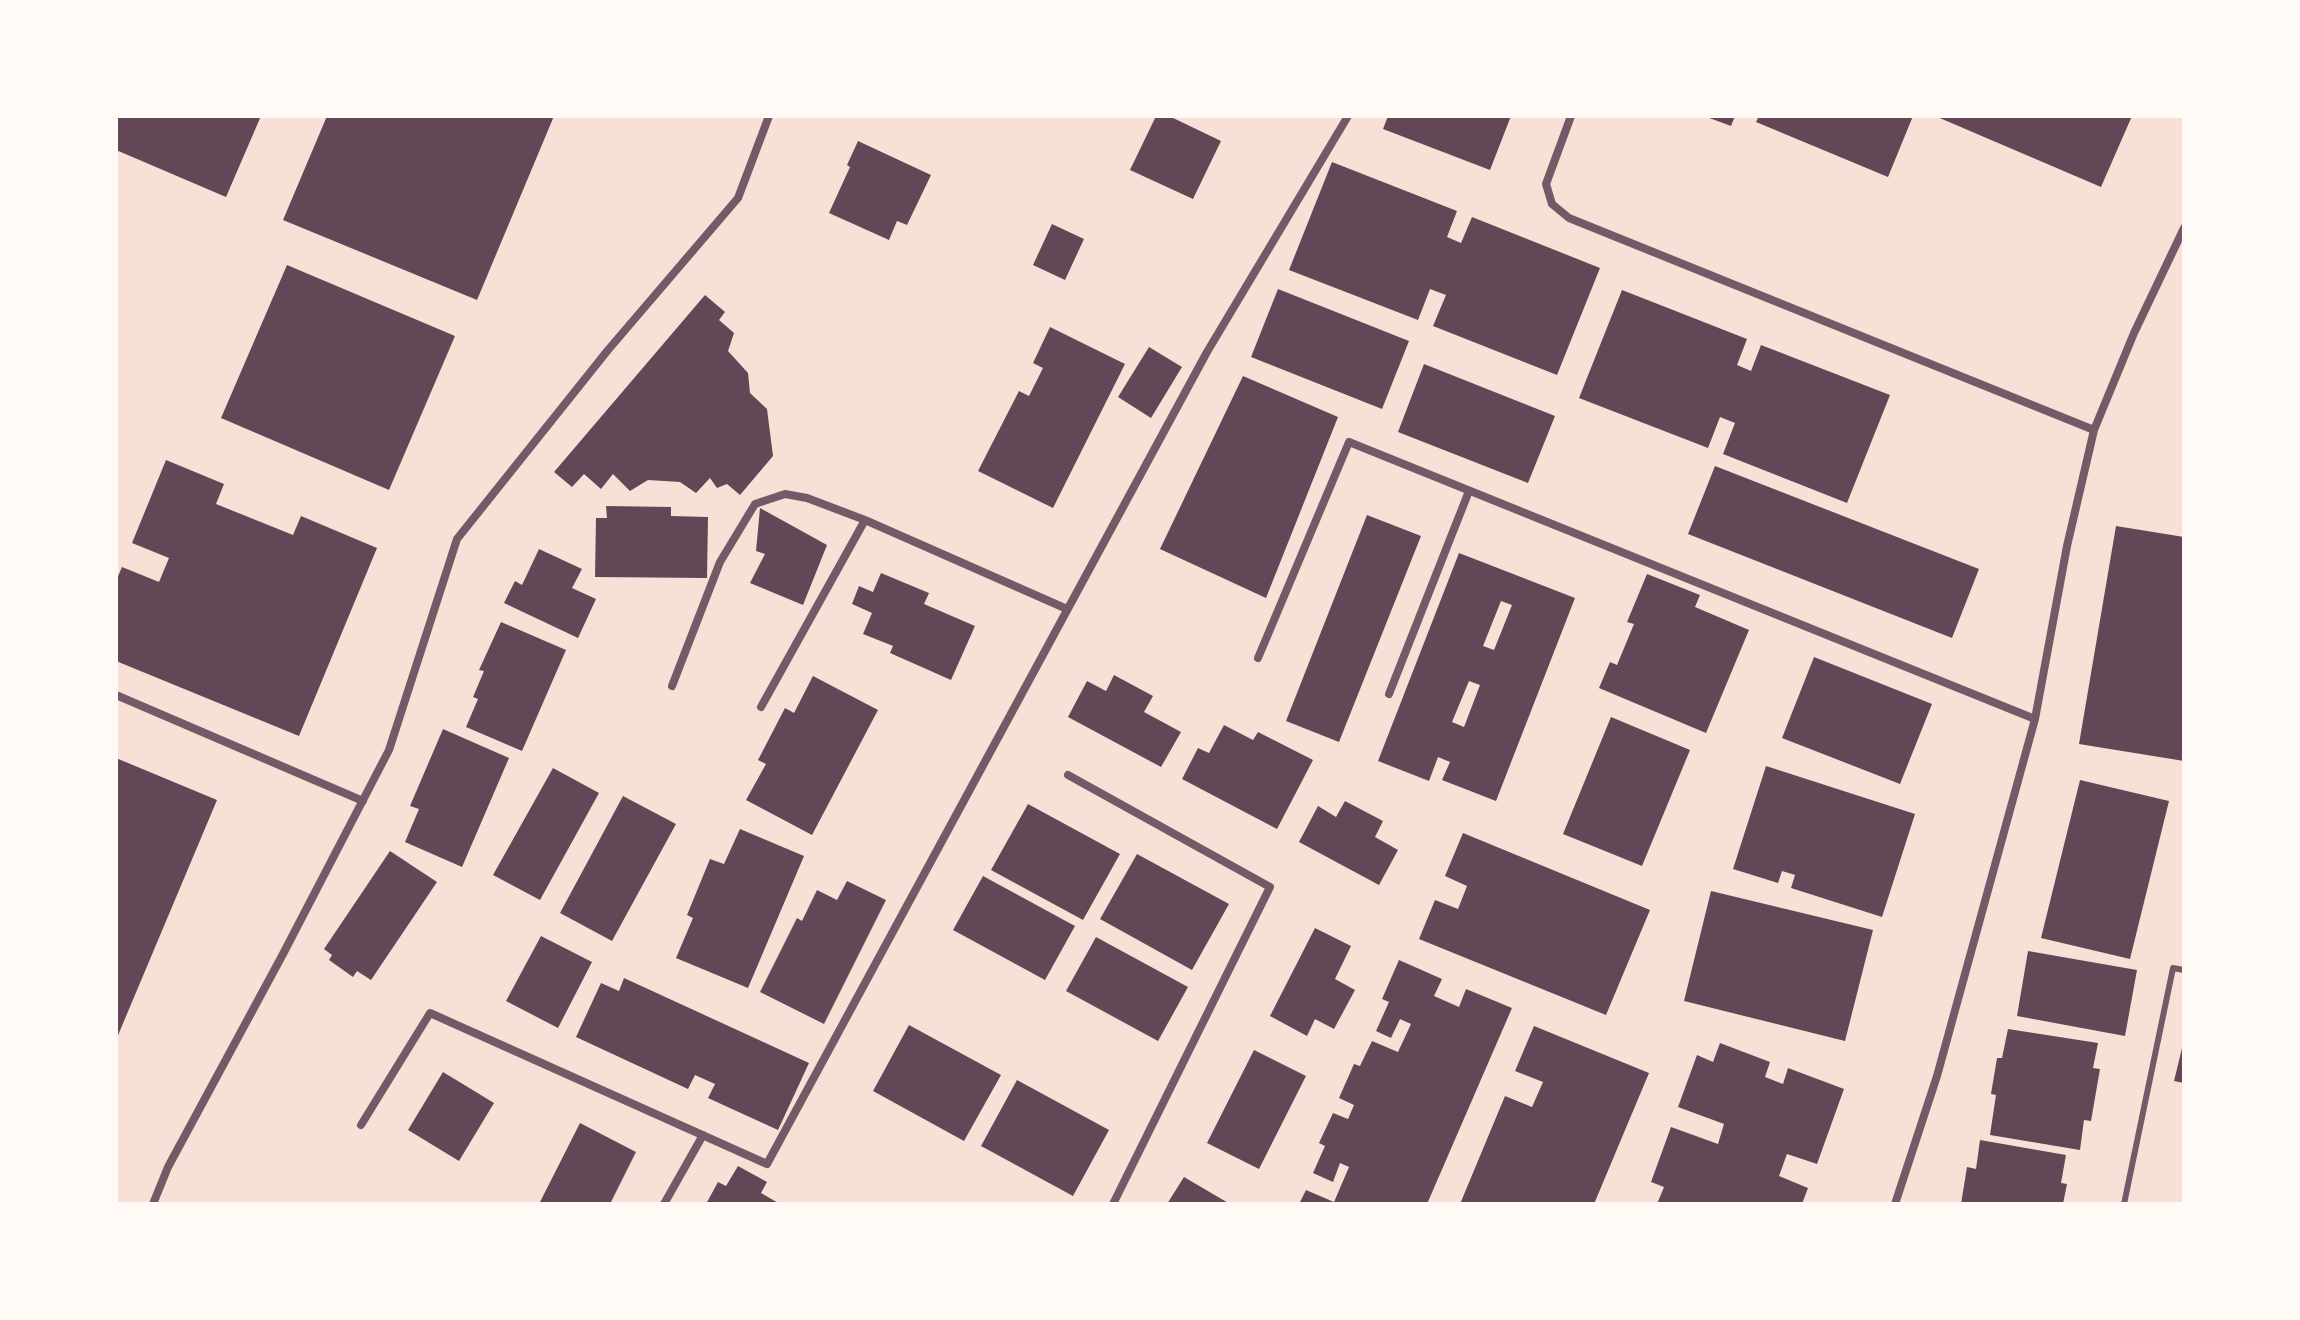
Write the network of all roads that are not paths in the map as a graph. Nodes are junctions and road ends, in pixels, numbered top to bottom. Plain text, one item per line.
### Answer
1 (769, 116) edge
2 (1348, 116) edge
3 (1571, 116) edge
4 (2184, 228) edge
5 (2094, 430) junction
6 (1469, 491) junction
7 (865, 520) junction
8 (1067, 609) junction
9 (1258, 658) dead end
10 (672, 686) dead end
11 (1389, 694) dead end
12 (116, 695) edge
13 (761, 707) dead end
14 (2035, 719) junction
15 (1068, 775) dead end
16 (363, 801) junction
17 (2184, 970) edge
18 (361, 1125) dead end
19 (703, 1135) junction
20 (153, 1204) edge
21 (664, 1204) edge
22 (1113, 1204) edge
23 (1895, 1204) edge
24 (2124, 1204) edge

1 - 16 street
2 - 8 street
3 - 5 street
4 - 5 street
5 - 14 street
6 - 9 street
6 - 11 street
6 - 14 street
7 - 8 street
7 - 10 street
7 - 13 street
8 - 19 street
12 - 16 street
14 - 23 street
15 - 22 street
16 - 20 street
17 - 24 lane
18 - 19 street
19 - 21 street

